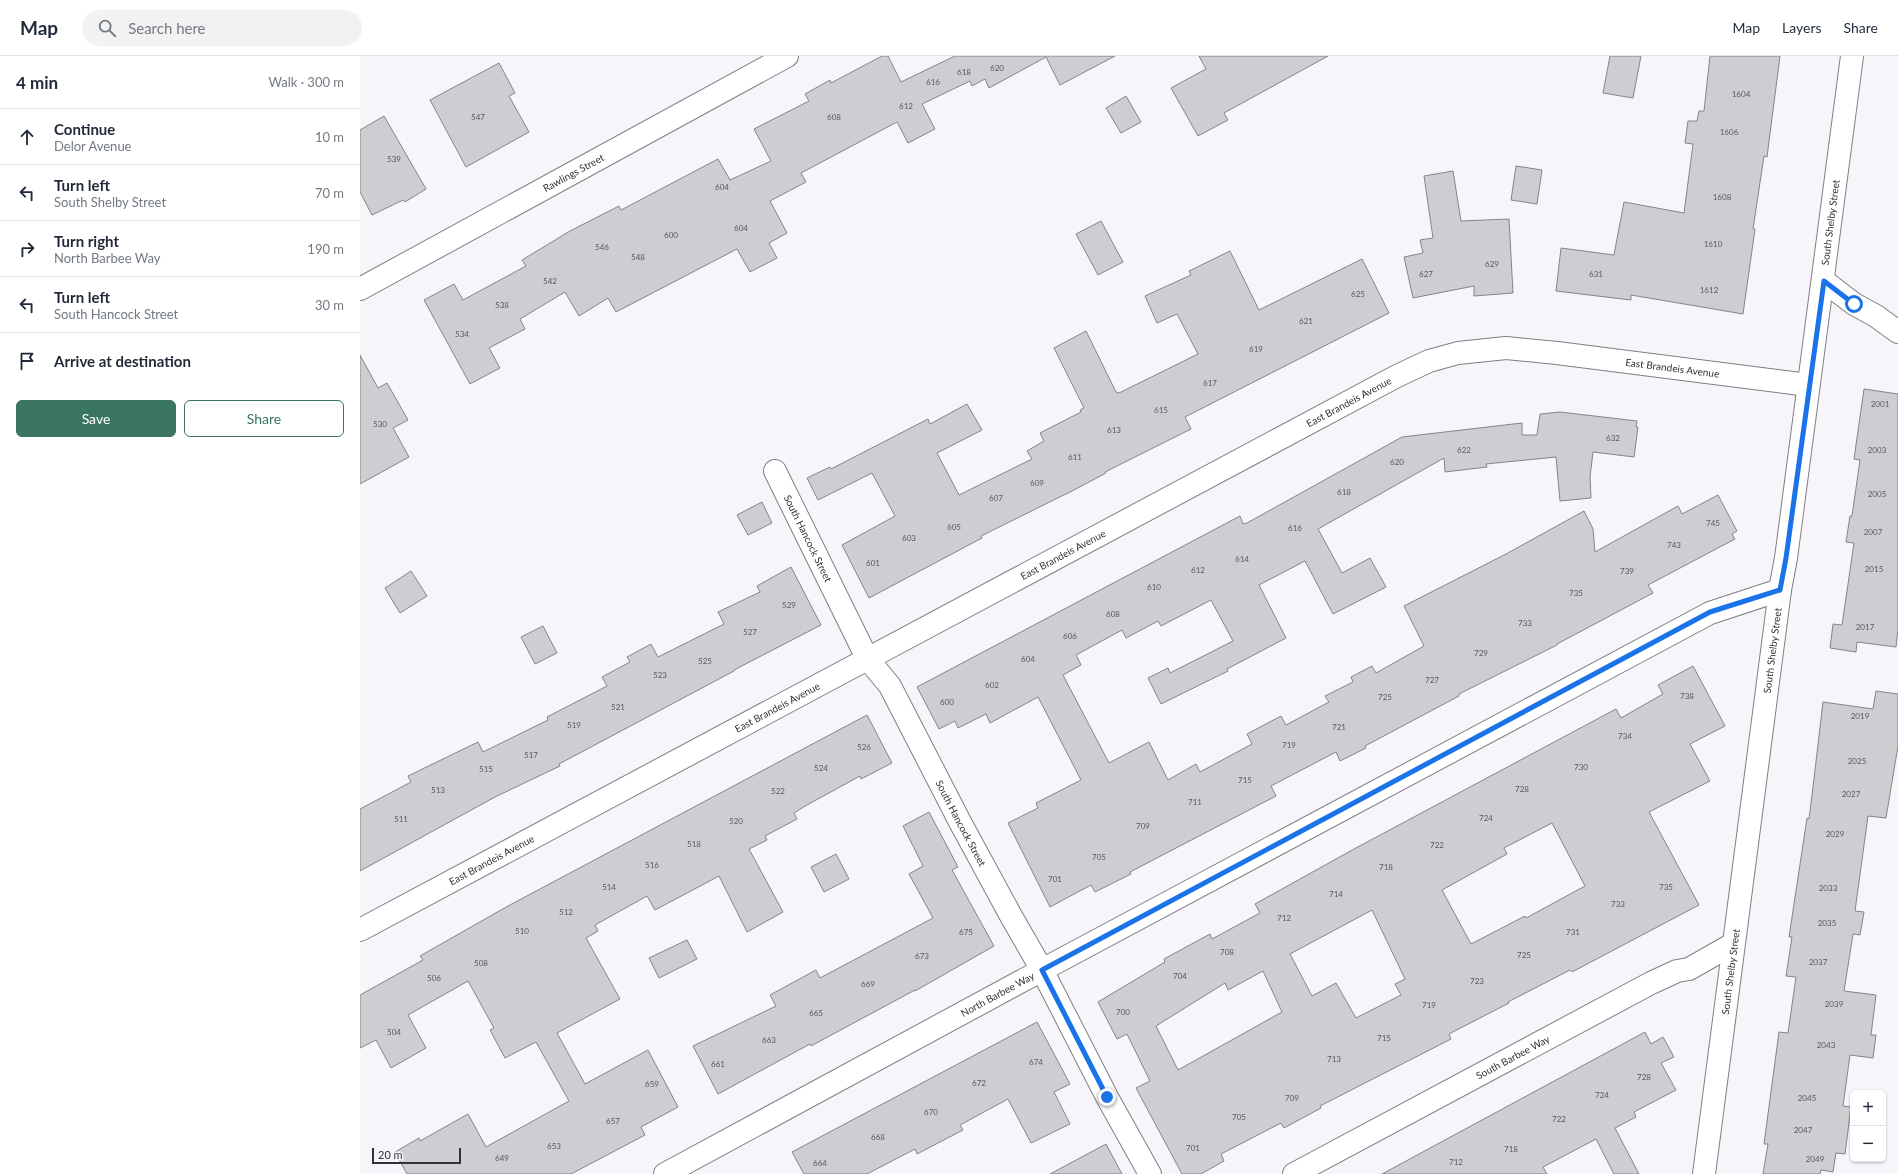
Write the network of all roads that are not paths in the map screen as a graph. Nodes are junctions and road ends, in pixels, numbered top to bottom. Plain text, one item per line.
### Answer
1 (787, 56) edge
2 (1852, 56) edge
3 (1824, 281) junction
4 (360, 288) edge
5 (1898, 332) edge
6 (1808, 385) junction
7 (775, 472) dead end
8 (1780, 590) junction
9 (867, 658) junction
10 (360, 930) edge
11 (1733, 944) junction
12 (1042, 970) junction
13 (665, 1174) edge
14 (1150, 1174) edge
15 (1294, 1174) edge
16 (1704, 1174) edge

1 - 4 street, Rawlings Street
2 - 3 street, South Shelby Street
3 - 5 street
3 - 6 street, South Shelby Street
6 - 8 street, South Shelby Street
6 - 9 street, East Brandeis Avenue
7 - 9 street, South Hancock Street
8 - 11 street, South Shelby Street
8 - 12 street, North Barbee Way
9 - 10 street, East Brandeis Avenue
9 - 12 street, South Hancock Street
11 - 15 street, South Barbee Way
11 - 16 street, South Shelby Street
12 - 13 street, North Barbee Way
12 - 14 street, South Hancock Street

